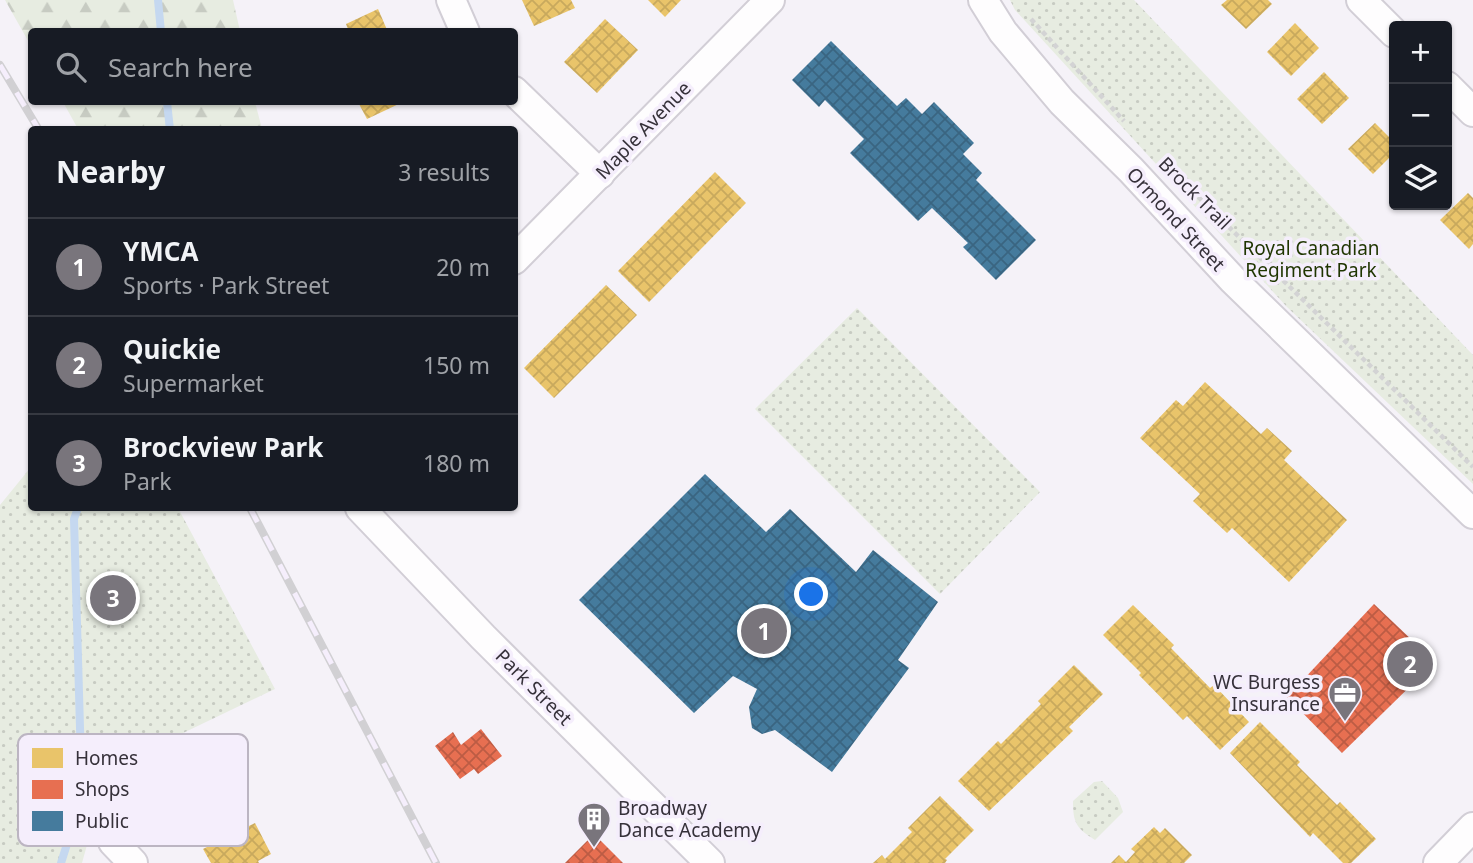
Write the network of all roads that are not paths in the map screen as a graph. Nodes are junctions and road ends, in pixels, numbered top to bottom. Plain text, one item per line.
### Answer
1 (451, 0) edge
2 (770, 0) edge
3 (983, 0) edge
4 (1361, 0) edge
5 (463, 28) edge
6 (1389, 28) edge
7 (1452, 91) edge
8 (518, 95) edge
9 (1473, 112) edge
10 (600, 174) junction
11 (518, 256) edge
12 (363, 511) edge
13 (1473, 513) edge
14 (1473, 827) edge
15 (117, 846) edge
16 (132, 863) edge
17 (710, 863) edge
18 (1437, 863) edge

1 - 5 street
2 - 10 street, Maple Avenue
3 - 13 street, Ormond Street
4 - 6 street
7 - 9 street
8 - 10 street
10 - 11 street, Maple Avenue
12 - 17 street, Park Street
14 - 18 street
15 - 16 street

